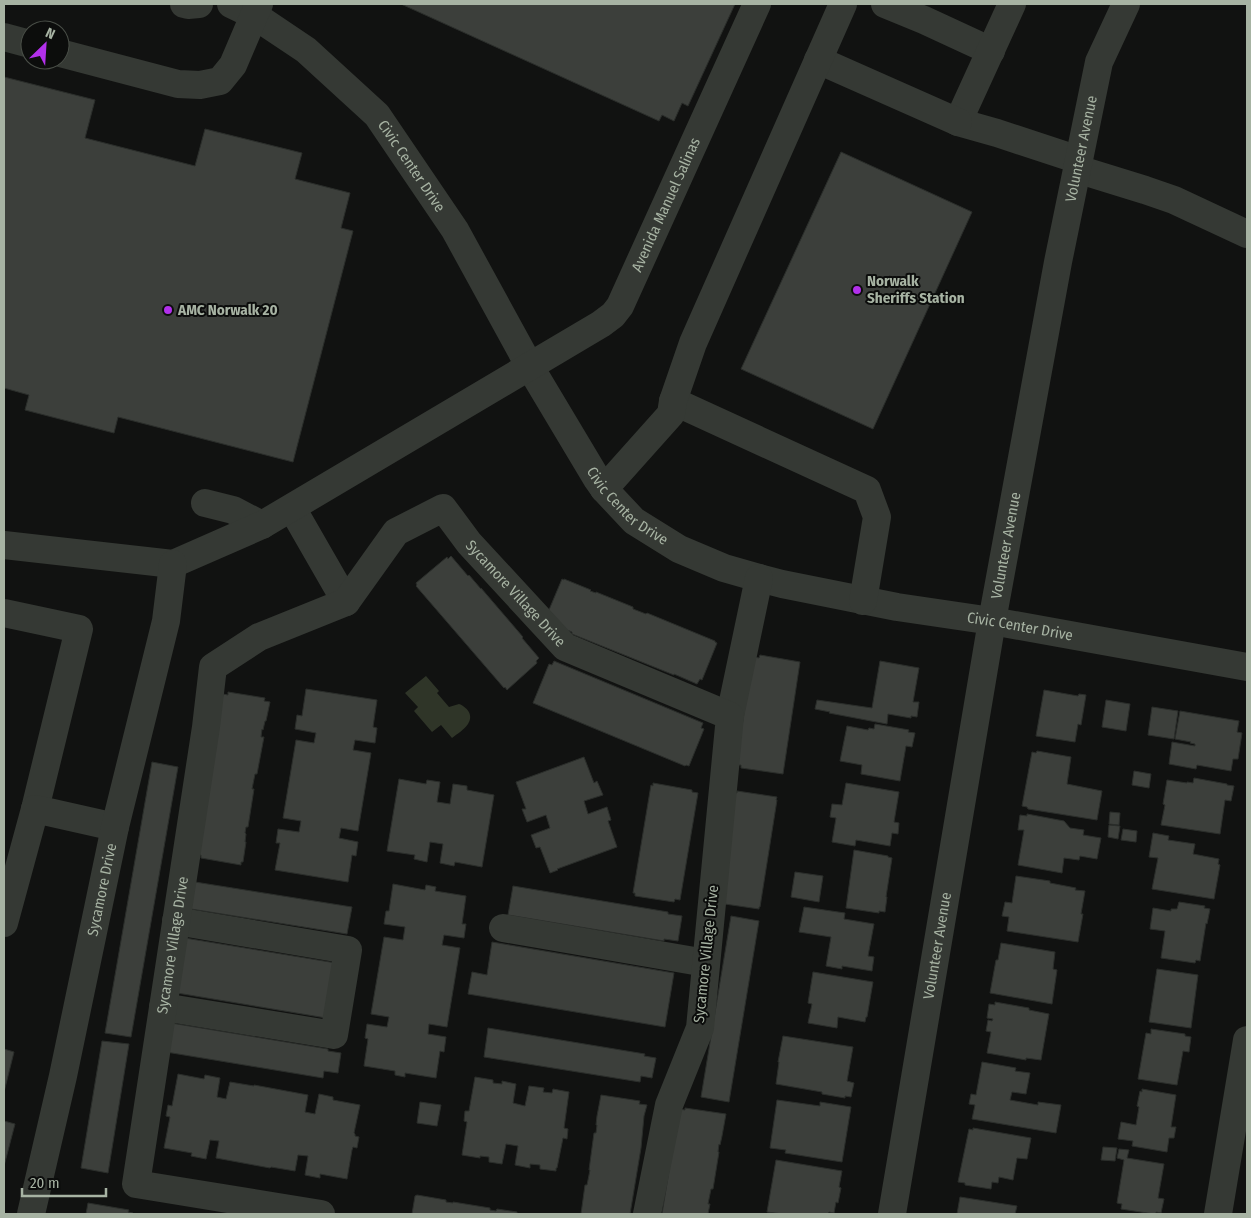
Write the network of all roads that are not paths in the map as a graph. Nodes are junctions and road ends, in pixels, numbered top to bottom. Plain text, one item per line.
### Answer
1 (184, 4) edge
2 (200, 4) edge
3 (757, 4) edge
4 (843, 4) edge
5 (885, 4) edge
6 (1012, 4) edge
7 (1126, 4) edge
8 (248, 7) edge
9 (928, 12) edge
10 (4, 37) edge
11 (20, 41) edge
12 (991, 51) junction
13 (70, 56) edge
14 (818, 60) junction
15 (958, 122) junction
16 (1078, 165) junction
17 (1247, 234) edge
18 (530, 367) junction
19 (673, 401) junction
20 (604, 489) junction
21 (205, 503) dead end
22 (292, 508) junction
23 (262, 525) junction
24 (4, 546) edge
25 (173, 564) junction
26 (759, 578) junction
27 (863, 600) junction
28 (346, 602) junction
29 (4, 613) edge
30 (992, 621) junction
31 (1247, 667) edge
32 (730, 716) junction
33 (35, 809) junction
34 (115, 827) junction
35 (176, 921) junction
36 (4, 924) edge
37 (502, 928) dead end
38 (706, 963) junction
39 (163, 1007) junction
40 (1247, 1040) edge
41 (31, 1214) edge
42 (320, 1214) edge
43 (647, 1214) edge
44 (892, 1214) edge
45 (1218, 1214) edge

1 - 2 street
3 - 18 street, Avenida Manuel Salinas
4 - 14 street
5 - 9 street
6 - 12 street
7 - 16 street, Volunteer Avenue
8 - 13 street
8 - 18 street, Civic Center Drive
9 - 12 street
10 - 11 street
12 - 15 street
14 - 15 street
14 - 19 street
15 - 16 street
16 - 17 street
16 - 30 street, Volunteer Avenue
18 - 20 street, Civic Center Drive
18 - 22 street, Avenida Manuel Salinas
19 - 20 street
19 - 27 street
20 - 26 street, Civic Center Drive
21 - 23 street
22 - 23 street, Avenida Manuel Salinas
22 - 28 street
23 - 25 street, Avenida Manuel Salinas
24 - 25 street
25 - 34 street, Sycamore Drive
26 - 27 street, Civic Center Drive
26 - 32 street, Sycamore Village Drive
27 - 30 street, Civic Center Drive
28 - 32 street, Sycamore Village Drive
28 - 35 street, Sycamore Village Drive
29 - 33 street
30 - 31 street, Civic Center Drive
30 - 44 street, Volunteer Avenue
32 - 38 street, Sycamore Village Drive
33 - 34 street
33 - 36 street
34 - 41 street, Sycamore Drive
35 - 39 street, Sycamore Village Drive
35 - 39 street
37 - 38 street
38 - 43 street, Sycamore Village Drive
39 - 42 street, Sycamore Village Drive
40 - 45 street

